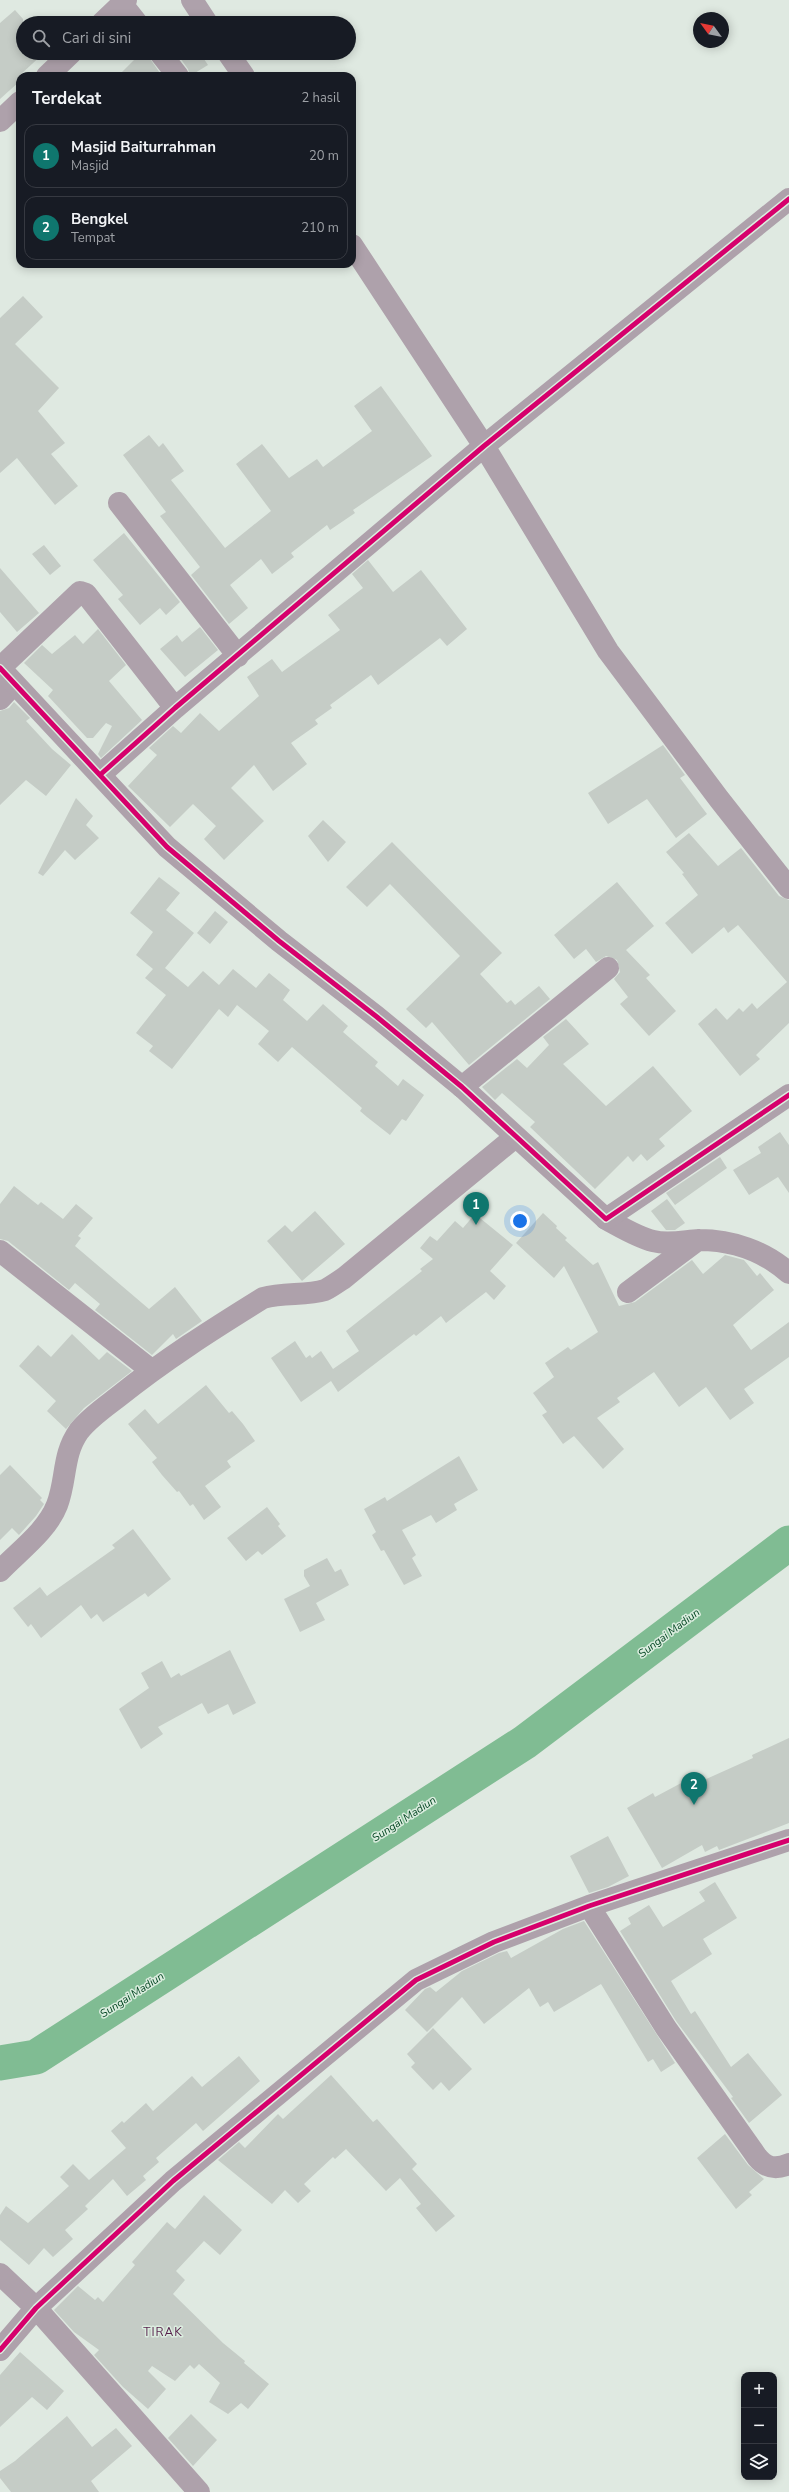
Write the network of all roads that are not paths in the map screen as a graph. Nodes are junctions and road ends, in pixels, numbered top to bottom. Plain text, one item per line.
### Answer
1 (192, 0) edge
2 (124, 2) edge
3 (109, 16) edge
4 (133, 16) edge
5 (203, 16) edge
6 (64, 60) edge
7 (165, 60) edge
8 (233, 60) edge
9 (51, 72) edge
10 (175, 72) edge
11 (241, 72) edge
12 (16, 106) edge
13 (0, 121) edge
14 (789, 200) edge
15 (356, 251) edge
16 (484, 446) junction
17 (118, 502) dead end
18 (238, 656) junction
19 (3, 680) edge
20 (174, 708) junction
21 (101, 774) junction
22 (789, 888) edge
23 (608, 968) dead end
24 (462, 1087) junction
25 (789, 1096) edge
26 (514, 1138) junction
27 (606, 1219) junction
28 (698, 1240) junction
29 (0, 1251) edge
30 (789, 1273) edge
31 (628, 1292) dead end
32 (151, 1370) junction
33 (0, 1571) edge
34 (789, 1840) edge
35 (589, 1906) junction
36 (789, 2164) edge
37 (0, 2274) edge
38 (36, 2308) junction
39 (0, 2350) edge
40 (199, 2492) edge

1 - 5 street
2 - 3 street
2 - 4 street
6 - 9 street
7 - 10 street
8 - 11 street
12 - 13 street
14 - 16 street
15 - 16 street
16 - 18 street
16 - 22 street
17 - 18 street
18 - 20 street
19 - 20 street
19 - 21 street
20 - 21 street
21 - 24 street
23 - 24 street
24 - 26 street
25 - 27 street
26 - 27 street
26 - 32 street
27 - 28 street
28 - 30 street
28 - 31 street
29 - 32 street
32 - 33 street
34 - 35 street
35 - 36 street
35 - 38 street
37 - 38 street
38 - 39 street
38 - 40 street

